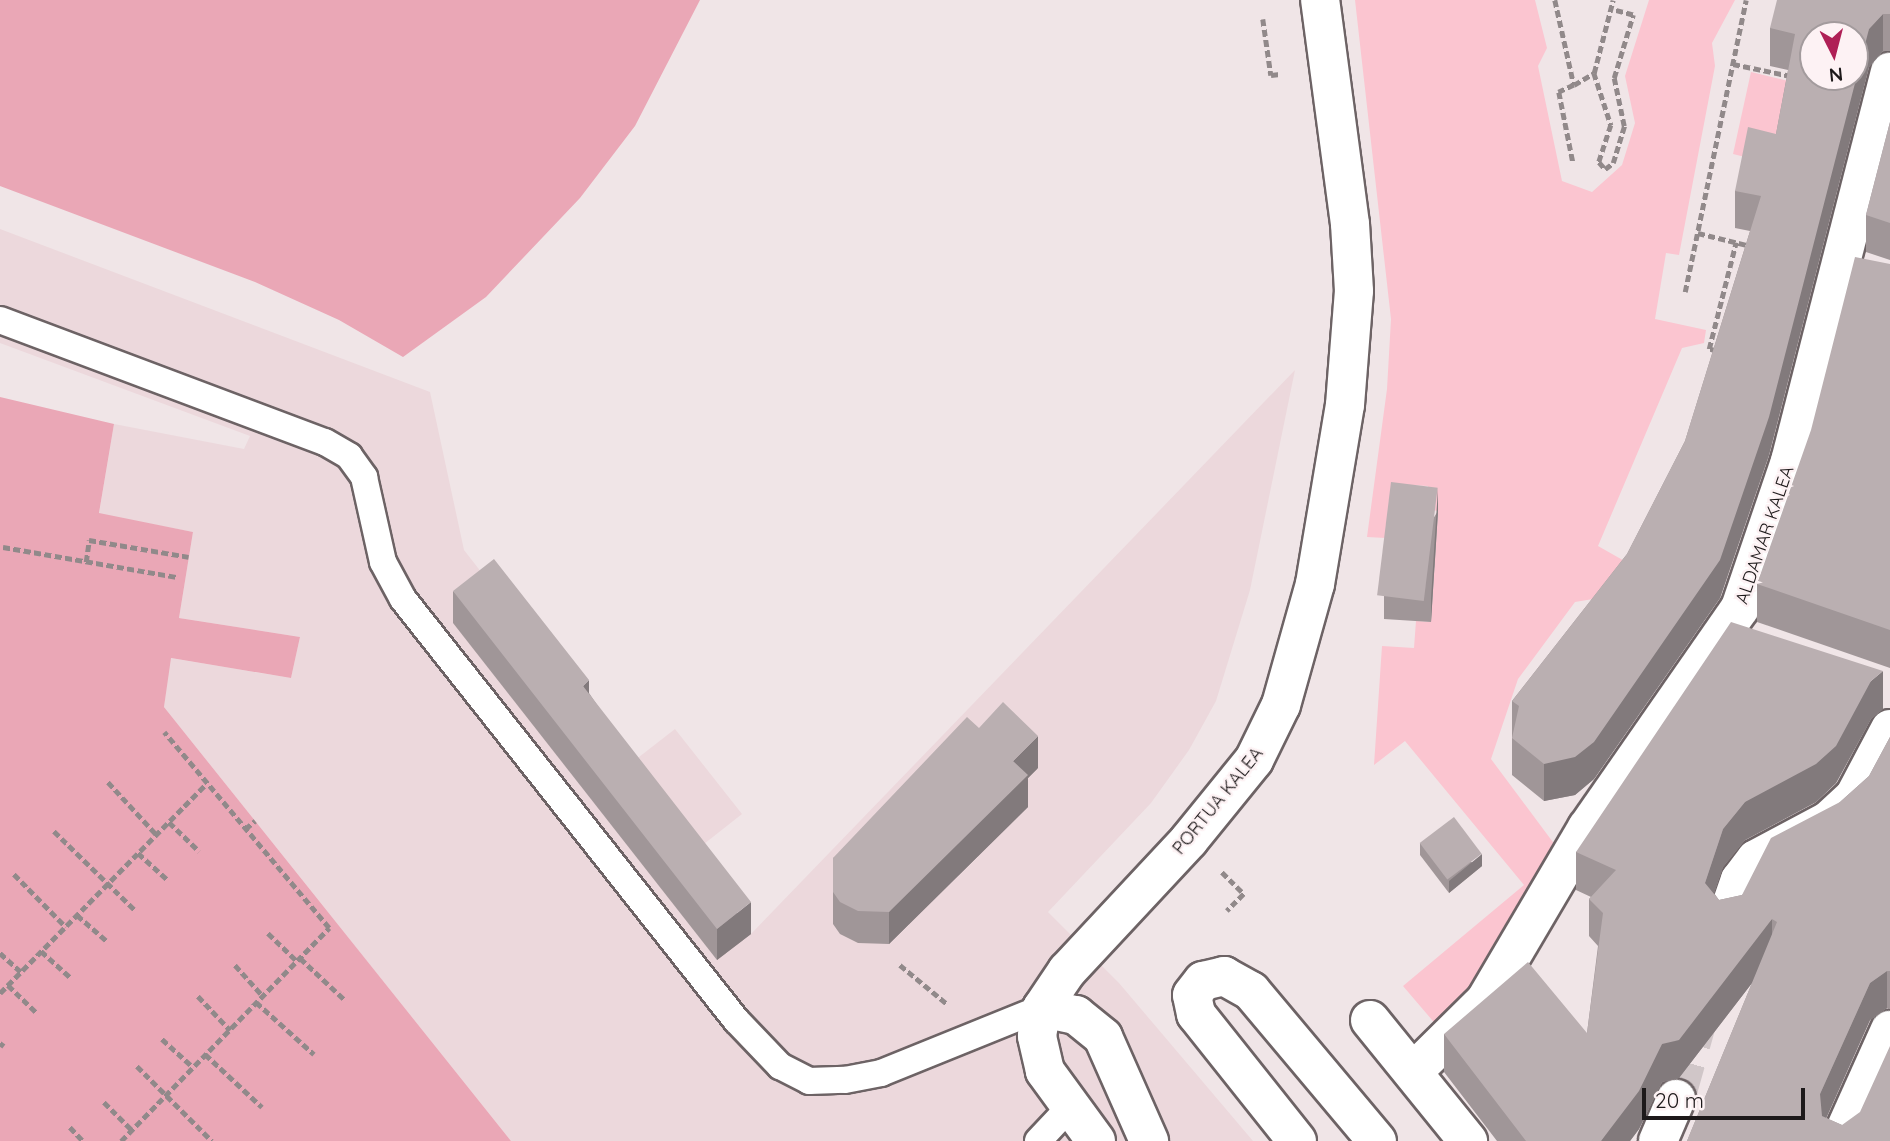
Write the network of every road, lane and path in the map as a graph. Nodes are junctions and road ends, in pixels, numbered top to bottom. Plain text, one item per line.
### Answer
1 (1320, 0) edge
2 (1555, 0) edge
3 (1613, 0) edge
4 (1746, 0) edge
5 (1611, 9) junction
6 (1263, 19) dead end
7 (1733, 64) junction
8 (1890, 72) edge
9 (1594, 73) junction
10 (1271, 75) dead end
11 (1799, 77) edge
12 (1574, 85) junction
13 (1573, 162) dead end
14 (1698, 233) junction
15 (1736, 242) junction
16 (1744, 245) edge
17 (1685, 292) dead end
18 (0, 320) edge
19 (1726, 353) edge
20 (3, 547) dead end
21 (189, 557) dead end
22 (86, 562) junction
23 (177, 577) dead end
24 (1890, 729) edge
25 (164, 732) dead end
26 (108, 782) dead end
27 (206, 784) junction
28 (255, 821) dead end
29 (169, 822) junction
30 (245, 829) junction
31 (54, 831) dead end
32 (156, 834) junction
33 (199, 851) dead end
34 (138, 853) junction
35 (14, 874) dead end
36 (167, 879) dead end
37 (108, 884) junction
38 (136, 911) dead end
39 (77, 915) junction
40 (1727, 917) edge
41 (66, 926) junction
42 (268, 933) dead end
43 (108, 942) dead end
44 (41, 951) junction
45 (0, 953) edge
46 (299, 959) junction
47 (235, 965) dead end
48 (900, 965) dead end
49 (21, 972) junction
50 (71, 978) dead end
51 (8, 985) junction
52 (0, 993) edge
53 (198, 996) dead end
54 (263, 996) junction
55 (345, 1000) dead end
56 (256, 1002) junction
57 (1042, 1008) junction
58 (37, 1013) dead end
59 (1370, 1020) dead end
60 (230, 1030) junction
61 (1890, 1030) edge
62 (977, 1036) junction
63 (162, 1039) dead end
64 (205, 1054) junction
65 (314, 1054) dead end
66 (137, 1066) dead end
67 (193, 1067) junction
68 (1413, 1072) junction
69 (166, 1095) junction
70 (1676, 1099) tunnel mouth
71 (104, 1102) dead end
72 (262, 1107) dead end
73 (1069, 1108) junction
74 (70, 1127) dead end
75 (132, 1130) junction
76 (125, 1140) edge
77 (83, 1141) edge
78 (212, 1141) edge
79 (1038, 1141) edge
80 (1096, 1141) edge
81 (1149, 1141) edge
82 (1297, 1141) edge
83 (1377, 1141) edge
84 (1468, 1141) edge
85 (1658, 1141) edge
86 (1840, 1141) edge

1 - 57 street, PORTUA KALEA
2 - 12 path
3 - 5 path
4 - 7 path
5 - 9 path
5 - 9 path
6 - 10 path
7 - 11 path
7 - 14 path
8 - 68 street, ALDAMAR KALEA
9 - 12 path
12 - 13 path
14 - 15 path
14 - 17 path
15 - 16 path
15 - 19 path
18 - 62 lane
20 - 22 path
21 - 22 path
22 - 23 path
24 - 40 street
25 - 27 path
26 - 32 path
27 - 29 path
27 - 30 path
28 - 30 path
29 - 32 path
29 - 33 path
30 - 46 path
31 - 37 path
32 - 34 path
34 - 36 path
34 - 37 path
35 - 41 path
37 - 38 path
37 - 39 path
39 - 41 path
39 - 43 path
41 - 44 path
42 - 46 path
44 - 49 path
44 - 50 path
45 - 49 path
46 - 54 path
46 - 55 path
47 - 54 path
48 - 62 path
49 - 51 path
51 - 52 path
51 - 58 path
53 - 60 path
54 - 56 path
56 - 60 path
56 - 65 path
57 - 62 lane
57 - 73 street, PORTUA KALEA
57 - 81 street
59 - 68 street
60 - 64 path
61 - 86 street
63 - 67 path
64 - 67 path
64 - 72 path
66 - 69 path
67 - 69 path
68 - 84 street
69 - 75 path
69 - 78 path
70 - 85 street
71 - 75 path
73 - 79 lane
73 - 80 street, PORTUA KALEA
74 - 77 path
75 - 76 path
82 - 83 street

